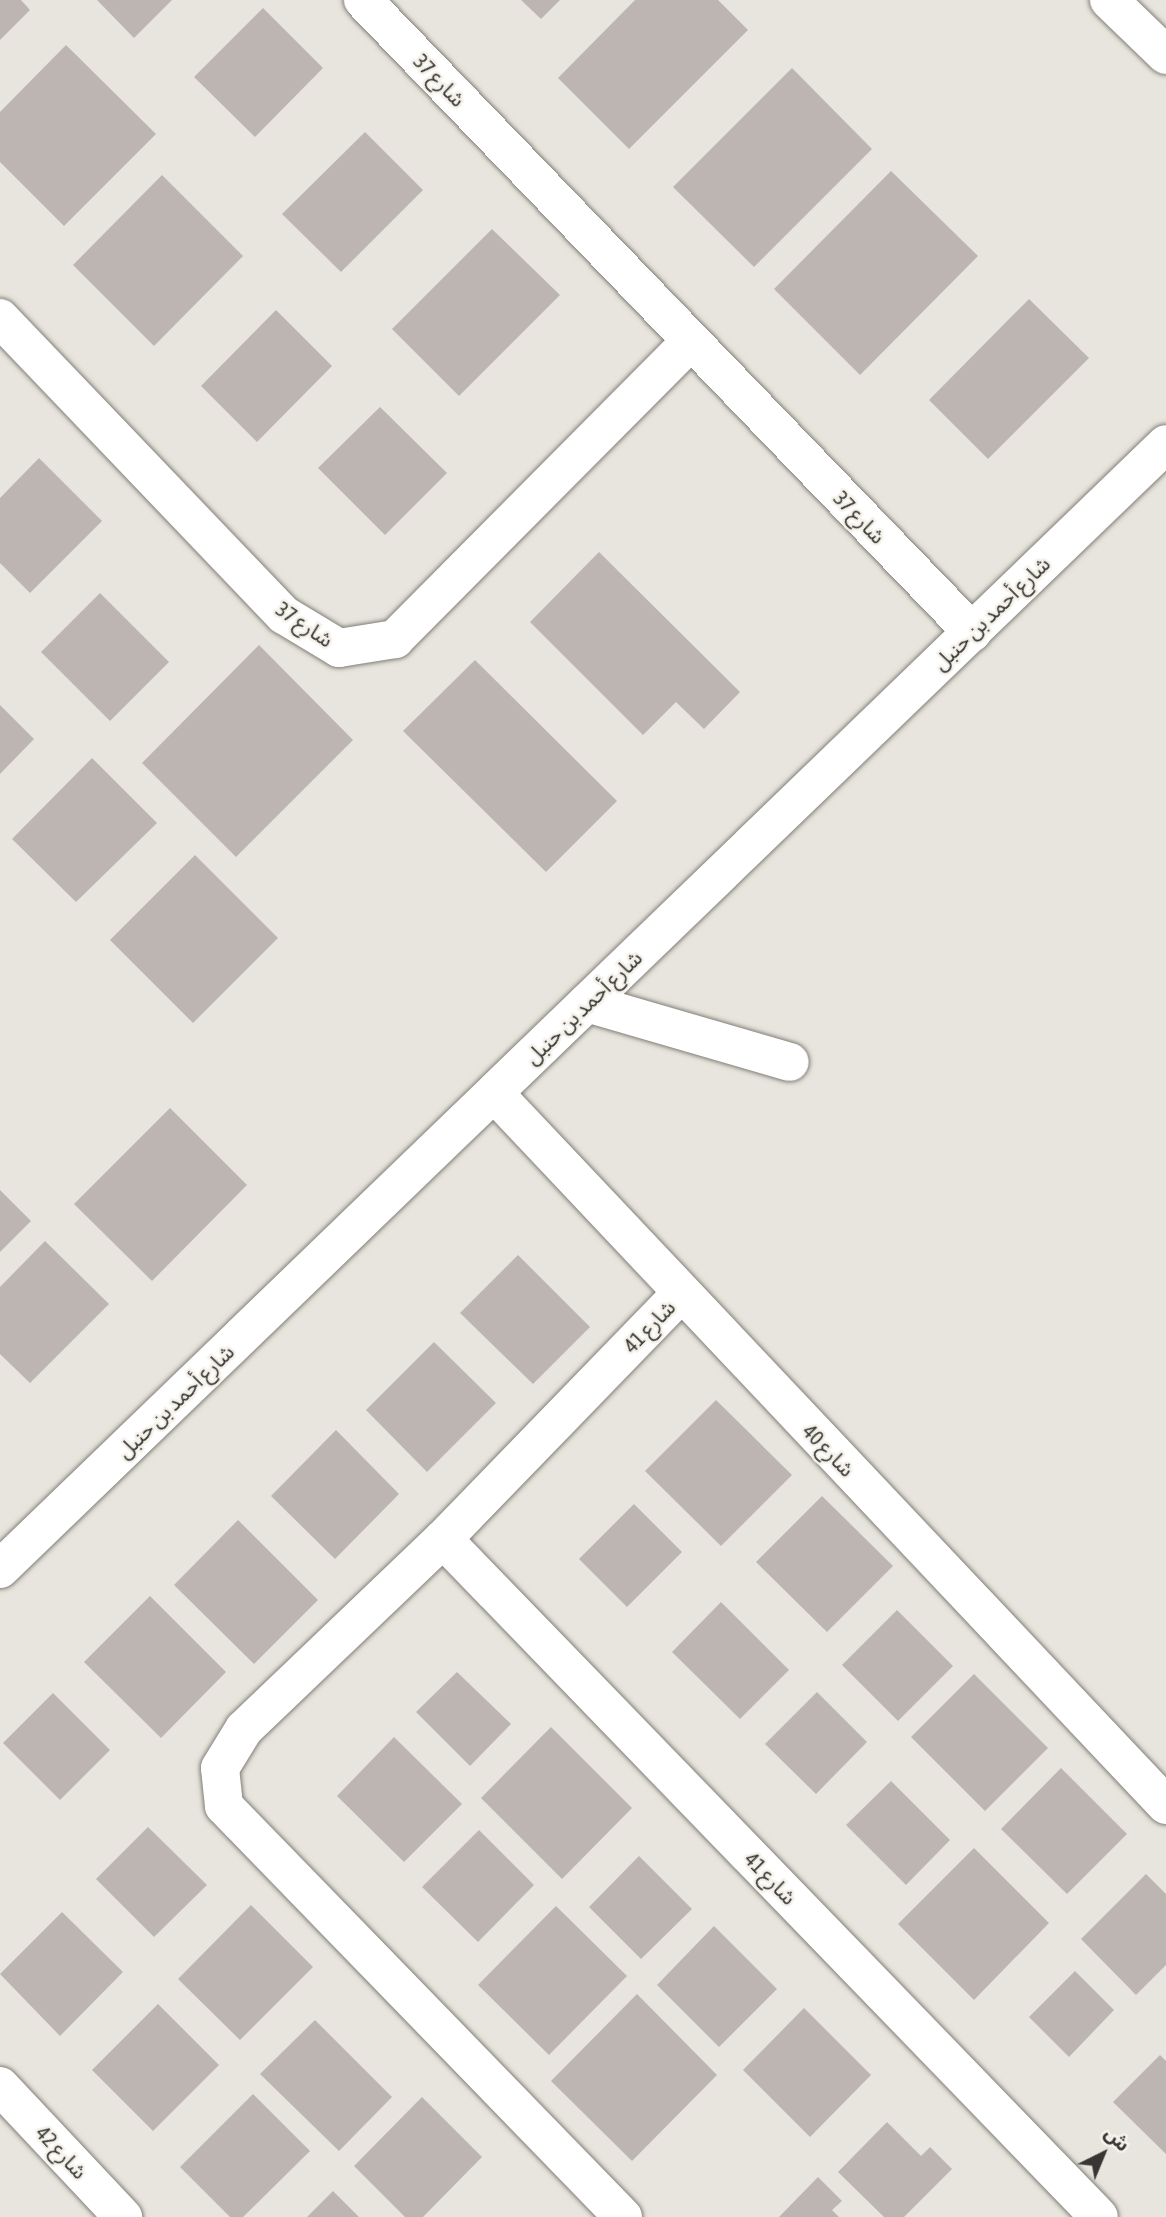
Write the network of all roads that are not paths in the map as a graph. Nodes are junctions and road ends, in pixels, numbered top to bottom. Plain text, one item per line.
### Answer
1 (363, 0) edge
2 (1109, 0) edge
3 (1166, 55) edge
4 (0, 318) edge
5 (691, 341) junction
6 (1166, 444) edge
7 (972, 632) junction
8 (587, 1003) junction
9 (790, 1062) dead end
10 (494, 1093) junction
11 (681, 1293) junction
12 (443, 1539) junction
13 (0, 1569) edge
14 (1166, 1805) edge
15 (0, 2087) edge
16 (123, 2217) edge
17 (623, 2217) edge
18 (1099, 2217) edge

1 - 5 street, شارع 37
2 - 3 street
4 - 5 street, شارع 37
5 - 7 street, شارع 37
6 - 7 street, شارع أحمد بن حنبل
7 - 8 street, شارع أحمد بن حنبل
8 - 9 street
8 - 10 street, شارع أحمد بن حنبل
10 - 11 street, شارع 40
10 - 13 street, شارع أحمد بن حنبل
11 - 12 street, شارع 41
11 - 14 street, شارع 40
12 - 17 street, شارع 41
12 - 18 street, شارع 41
15 - 16 street, شارع 42

